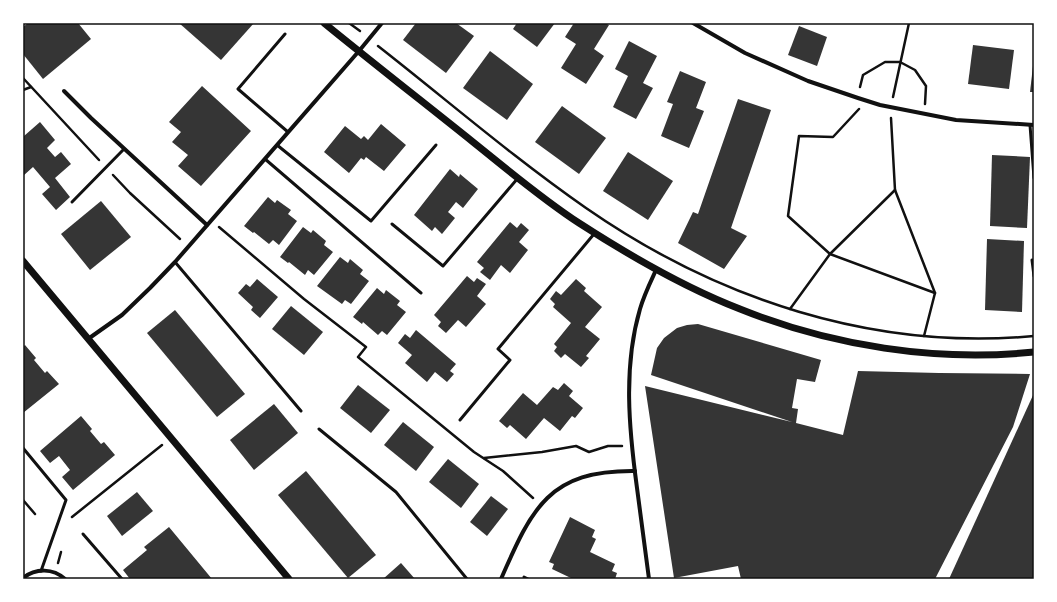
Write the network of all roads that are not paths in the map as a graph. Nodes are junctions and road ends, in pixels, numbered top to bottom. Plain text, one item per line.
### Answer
1 (324, 23) edge
2 (382, 23) edge
3 (694, 23) edge
4 (285, 34) dead end
5 (359, 51) junction
6 (64, 91) dead end
7 (1032, 125) edge
8 (288, 132) junction
9 (277, 145) junction
10 (436, 145) dead end
11 (124, 149) junction
12 (265, 159) junction
13 (518, 178) junction
14 (1034, 178) edge
15 (72, 202) dead end
16 (392, 224) dead end
17 (207, 226) junction
18 (594, 233) junction
19 (1032, 260) dead end
20 (23, 261) edge
21 (174, 262) junction
22 (656, 270) junction
23 (1034, 276) edge
24 (421, 293) dead end
25 (88, 339) junction
26 (1034, 352) edge
27 (301, 411) dead end
28 (460, 420) dead end
29 (319, 429) dead end
30 (23, 448) edge
31 (635, 471) junction
32 (83, 534) dead end
33 (41, 571) junction
34 (524, 577) dead end
35 (23, 578) edge
36 (65, 579) edge
37 (122, 579) edge
38 (289, 579) edge
39 (467, 579) edge
40 (502, 579) edge
41 (528, 579) edge
42 (649, 579) edge

1 - 5 street
2 - 5 street
3 - 7 street
4 - 8 lane
5 - 8 street
5 - 13 street
6 - 11 street
7 - 14 lane
8 - 9 street
9 - 10 lane
9 - 12 street
11 - 15 lane
11 - 17 street
12 - 17 street
12 - 24 lane
13 - 16 lane
13 - 18 street
17 - 21 street
18 - 22 street
18 - 28 lane
19 - 23 lane
20 - 25 street
21 - 25 street
21 - 27 lane
22 - 26 street
22 - 31 street
25 - 38 street
29 - 39 lane
30 - 33 lane
31 - 40 street
31 - 42 street
32 - 37 lane
33 - 35 street
33 - 36 street
34 - 41 lane

